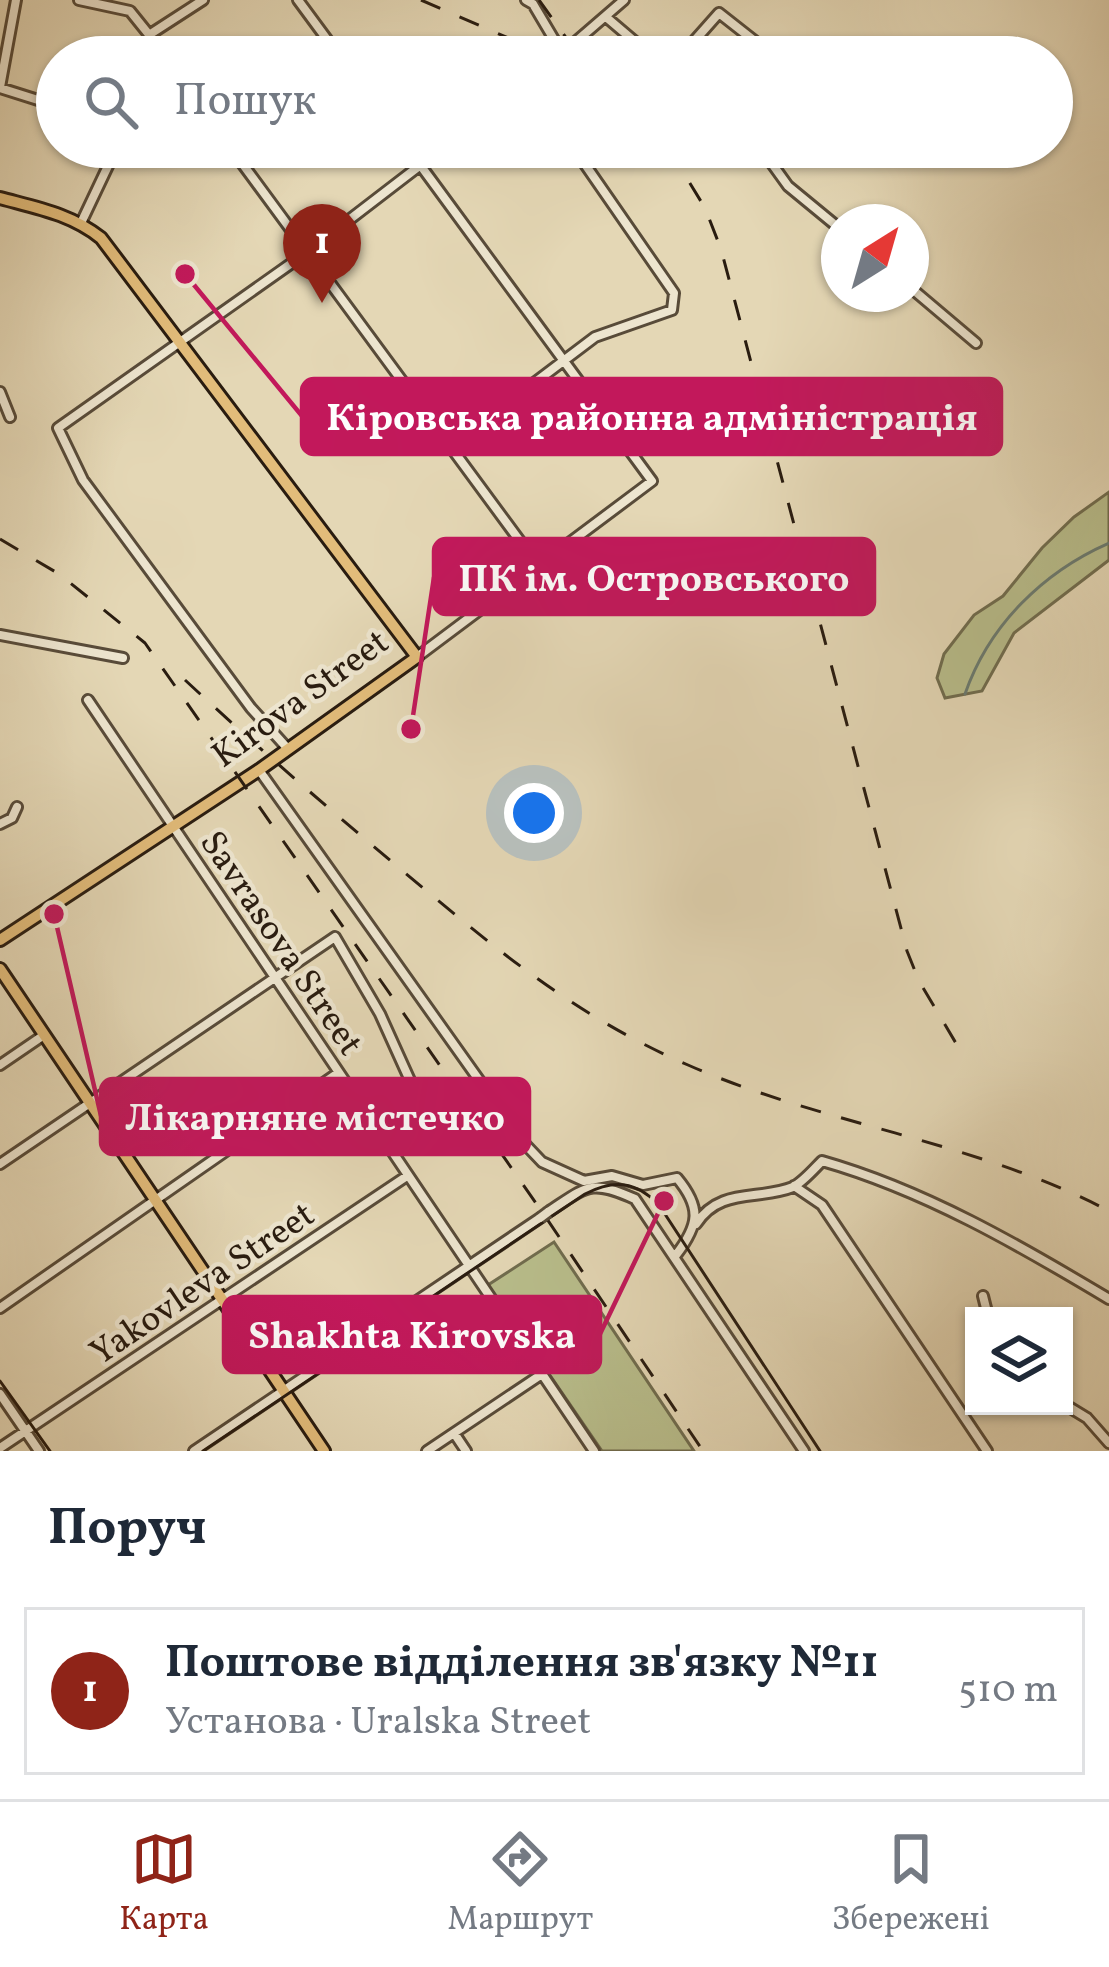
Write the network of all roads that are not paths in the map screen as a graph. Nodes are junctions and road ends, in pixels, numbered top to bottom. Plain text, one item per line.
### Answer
1 (16, 0) edge
2 (79, 0) edge
3 (202, 0) edge
4 (298, 0) edge
5 (624, 0) edge
6 (530, 1) edge
7 (606, 17) junction
8 (152, 34) joint
9 (325, 36) edge
10 (549, 36) edge
11 (583, 36) edge
12 (628, 36) edge
13 (699, 36) edge
14 (748, 36) edge
15 (0, 88) edge
16 (36, 99) edge
17 (107, 168) edge
18 (245, 168) edge
19 (417, 168) edge
20 (423, 168) edge
21 (587, 168) edge
22 (775, 168) edge
23 (0, 198) edge
24 (821, 213) edge
25 (81, 223) junction
26 (306, 253) junction
27 (929, 303) edge
28 (180, 342) junction
29 (976, 343) dead end
30 (565, 359) junction
31 (0, 392) edge
32 (10, 417) dead end
33 (452, 445) junction
34 (539, 567) junction
35 (0, 635) edge
36 (123, 658) dead end
37 (417, 658) junction
38 (88, 700) dead end
39 (288, 749) junction
40 (259, 770) junction
41 (17, 807) dead end
42 (0, 811) edge
43 (12, 818) junction
44 (0, 824) edge
45 (172, 825) junction
46 (0, 940) edge
47 (0, 969) edge
48 (275, 978) junction
49 (46, 1035) junction
50 (0, 1065) edge
51 (338, 1073) junction
52 (92, 1102) junction
53 (431, 1127) dead end
54 (0, 1164) edge
55 (406, 1176) junction
56 (794, 1186) junction
57 (158, 1202) junction
58 (695, 1226) junction
59 (676, 1256) junction
60 (470, 1264) junction
61 (982, 1296) dead end
62 (1109, 1299) edge
63 (224, 1300) junction
64 (985, 1307) edge
65 (0, 1308) edge
66 (542, 1374) junction
67 (283, 1392) junction
68 (0, 1394) edge
69 (1073, 1409) edge
70 (25, 1431) junction
71 (454, 1433) junction
72 (1109, 1443) edge
73 (0, 1448) edge
74 (39, 1451) edge
75 (194, 1451) edge
76 (324, 1451) edge
77 (428, 1451) edge
78 (466, 1451) edge
79 (594, 1451) edge
80 (804, 1451) edge
81 (987, 1451) edge

1 - 15 street
2 - 8 street
3 - 8 street
4 - 9 street
5 - 7 street
6 - 10 street
7 - 11 street
7 - 12 street
13 - 14 street
15 - 16 street
17 - 25 street
18 - 26 street
19 - 26 street
20 - 30 street
21 - 30 street
22 - 24 street
23 - 25 main road, Kirova Street
25 - 28 main road, Kirova Street
26 - 28 street
26 - 33 street
27 - 29 street
28 - 37 main road, Kirova Street
28 - 39 street
30 - 33 street
30 - 34 street
31 - 32 street
33 - 34 street
34 - 37 street
35 - 36 street
37 - 39 main road, Kirova Street
38 - 45 street, Savrasova Street
39 - 40 main road, Kirova Street
40 - 45 main road, Kirova Street
40 - 58 street
41 - 43 street
42 - 43 street
43 - 44 street
45 - 46 main road, Kirova Street
45 - 48 street, Savrasova Street
47 - 49 main road
48 - 51 street, Savrasova Street
48 - 52 street
48 - 53 street
49 - 50 street
49 - 52 main road
51 - 55 street, Savrasova Street
51 - 57 street
52 - 54 street
52 - 57 main road
55 - 60 street, Savrasova Street
55 - 63 street, Yakovleva Street
56 - 58 street
56 - 62 street
56 - 81 street
57 - 63 main road
57 - 65 street
58 - 59 street
59 - 60 street
59 - 80 street
60 - 66 street, Savrasova Street
60 - 67 street
61 - 64 street
63 - 67 main road
63 - 70 street, Yakovleva Street
66 - 71 street
66 - 79 street, Savrasova Street
67 - 75 street
67 - 76 main road
68 - 70 street
69 - 72 street
70 - 73 street, Yakovleva Street
70 - 74 street
71 - 77 street
71 - 78 street

